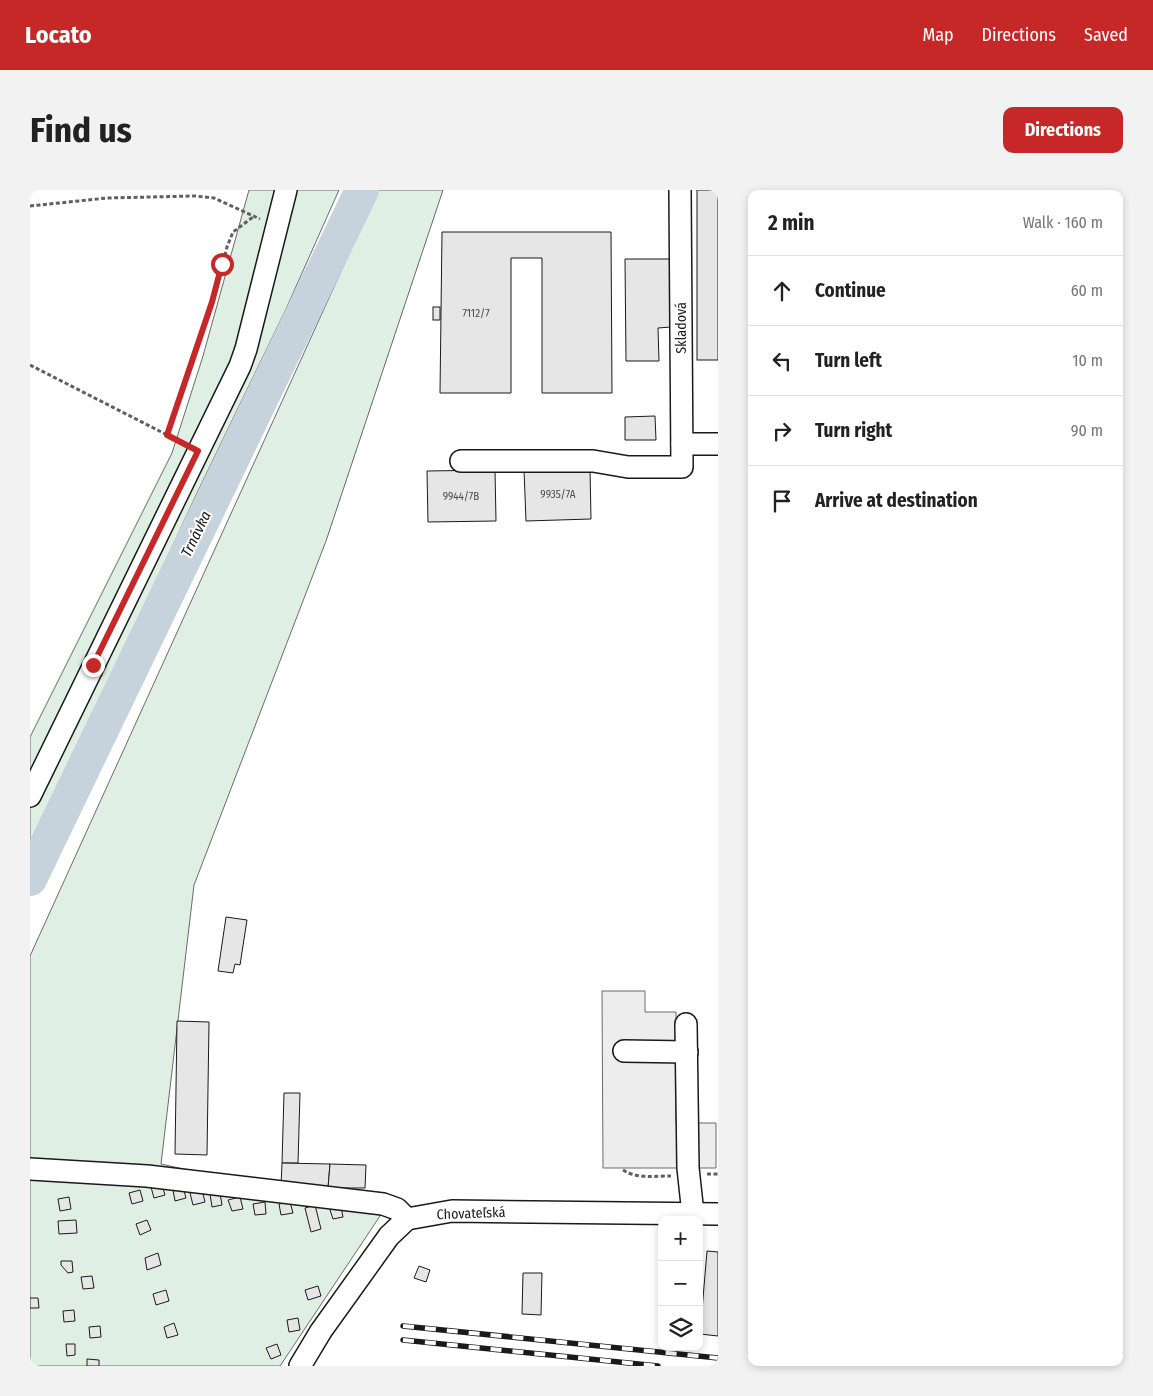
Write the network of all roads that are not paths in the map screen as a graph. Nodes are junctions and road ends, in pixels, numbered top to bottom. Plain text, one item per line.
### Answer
1 (286, 190) edge
2 (680, 190) edge
3 (682, 444) junction
4 (718, 444) edge
5 (460, 460) dead end
6 (30, 796) edge
7 (686, 1024) dead end
8 (624, 1051) dead end
9 (686, 1052) junction
10 (30, 1169) edge
11 (693, 1214) junction
12 (718, 1214) edge
13 (407, 1219) junction
14 (300, 1366) edge

1 - 6 street
2 - 3 street, Skladová
3 - 4 street
3 - 5 street, Skladová
7 - 9 street
8 - 9 street
9 - 11 street
10 - 13 street
11 - 12 street, Chovateľská
11 - 13 street, Chovateľská
13 - 14 street

